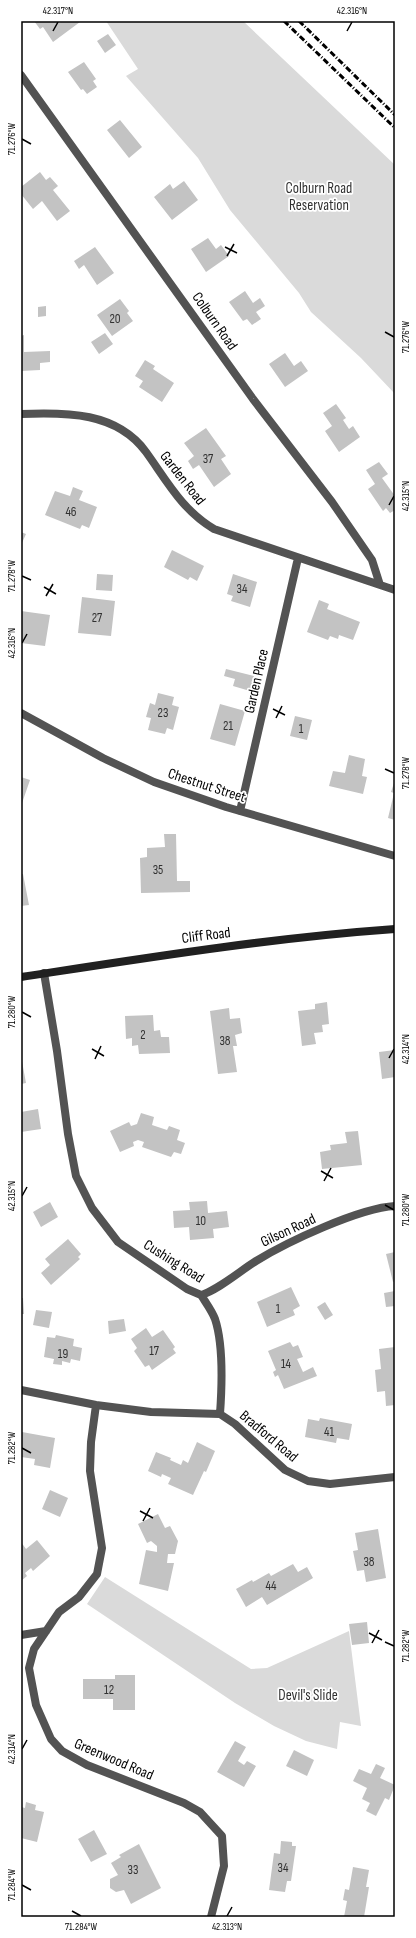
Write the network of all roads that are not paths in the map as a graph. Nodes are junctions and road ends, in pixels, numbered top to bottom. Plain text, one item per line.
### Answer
1 (21, 75) edge
2 (21, 414) edge
3 (298, 558) junction
4 (380, 586) junction
5 (395, 590) edge
6 (21, 713) edge
7 (240, 811) junction
8 (395, 856) edge
9 (395, 928) edge
10 (44, 973) junction
11 (21, 977) edge
12 (395, 1206) edge
13 (201, 1295) junction
14 (21, 1390) edge
15 (96, 1405) junction
16 (220, 1414) junction
17 (395, 1477) edge
18 (46, 1631) junction
19 (21, 1635) edge
20 (211, 1917) edge

1 - 4 street, Colburn Road
2 - 3 street, Garden Road
3 - 4 street, Garden Road
3 - 7 street, Garden Place
4 - 5 street, Garden Road
6 - 7 street, Chestnut Street
7 - 8 street, Chestnut Street
9 - 10 street, Cliff Road
10 - 11 street, Cliff Road
10 - 13 street, Cushing Road
12 - 13 street, Gilson Road
13 - 16 street, Cushing Road
14 - 15 street
15 - 16 street
15 - 18 street, Greenwood Road
16 - 17 street, Bradford Road
18 - 19 street
18 - 20 street, Greenwood Road

